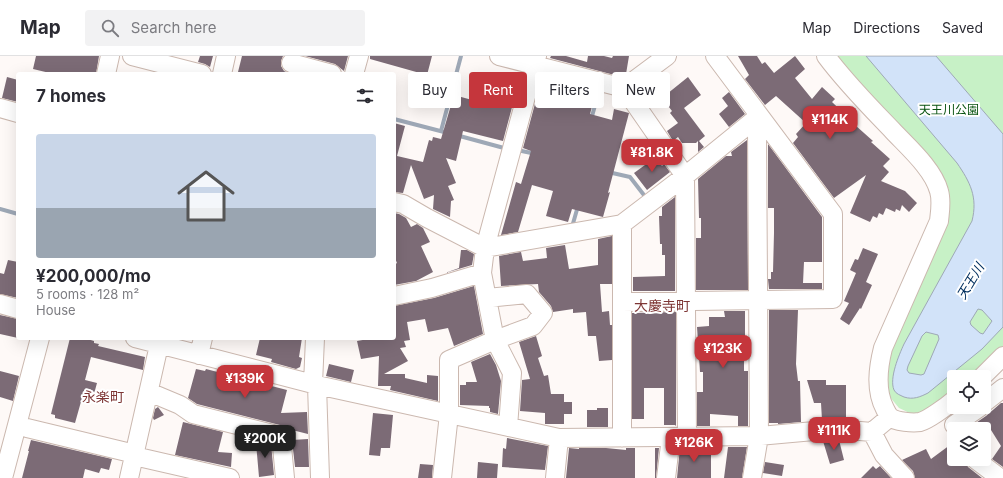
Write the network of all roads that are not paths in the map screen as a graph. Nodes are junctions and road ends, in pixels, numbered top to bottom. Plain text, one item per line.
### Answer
1 (110, 56) edge
2 (122, 56) edge
3 (132, 56) edge
4 (226, 56) edge
5 (359, 56) edge
6 (499, 56) edge
7 (667, 56) edge
8 (715, 56) edge
9 (826, 56) edge
10 (536, 61) edge
11 (291, 63) dead end
12 (106, 72) edge
13 (118, 72) edge
14 (194, 72) edge
15 (222, 72) edge
16 (325, 72) edge
17 (355, 72) edge
18 (646, 72) edge
19 (612, 84) edge
20 (0, 108) edge
21 (638, 108) edge
22 (16, 112) edge
23 (759, 116) junction
24 (685, 176) junction
25 (396, 202) edge
26 (622, 224) junction
27 (485, 248) junction
28 (482, 273) junction
29 (396, 296) edge
30 (487, 298) junction
31 (758, 300) junction
32 (686, 301) junction
33 (622, 302) junction
34 (0, 304) edge
35 (16, 308) edge
36 (39, 340) edge
37 (50, 340) edge
38 (315, 340) edge
39 (495, 340) junction
40 (148, 341) edge
41 (201, 346) edge
42 (1003, 356) edge
43 (989, 370) edge
44 (315, 384) junction
45 (1003, 388) edge
46 (148, 392) junction
47 (991, 398) edge
48 (947, 405) edge
49 (449, 414) junction
50 (971, 414) edge
51 (890, 417) junction
52 (961, 422) edge
53 (508, 426) junction
54 (28, 428) junction
55 (872, 432) junction
56 (759, 436) junction
57 (679, 437) junction
58 (560, 438) junction
59 (622, 438) junction
60 (6, 442) edge
61 (134, 455) junction
62 (984, 466) edge
63 (195, 474) edge
64 (3, 478) edge
65 (14, 478) edge
66 (129, 478) edge
67 (230, 478) edge
68 (286, 478) edge
69 (320, 478) edge
70 (442, 478) edge
71 (555, 478) edge
72 (666, 478) edge
73 (752, 478) edge
74 (905, 478) edge
75 (1000, 478) edge

1 - 12 street
2 - 13 street
3 - 14 street
4 - 15 street
5 - 17 street
6 - 10 street
7 - 18 street
8 - 23 street
9 - 51 street
10 - 19 street
10 - 27 street
11 - 16 street
20 - 22 street
21 - 24 street
23 - 24 street
23 - 31 street
23 - 31 street
24 - 26 street
24 - 32 street
25 - 27 street
26 - 27 street
26 - 33 street
27 - 28 street
28 - 29 street
28 - 30 street
30 - 39 street
30 - 39 street
31 - 32 street
31 - 56 street
32 - 33 street
32 - 57 street
33 - 59 street
34 - 35 street
36 - 60 street
37 - 54 street
38 - 44 street
39 - 49 street
39 - 53 street
40 - 41 street
40 - 46 street
41 - 44 street
42 - 43 street
44 - 49 street
44 - 69 street
45 - 47 street
46 - 61 street
46 - 68 street
48 - 51 street
49 - 53 street
49 - 70 street
50 - 52 street
51 - 55 street
53 - 58 street
54 - 61 street
54 - 65 street
55 - 56 street
55 - 74 street
56 - 57 street
56 - 73 street
57 - 59 street
57 - 72 street
58 - 59 street
58 - 71 street
60 - 64 street
61 - 63 street
61 - 66 street
62 - 75 street
63 - 67 street

